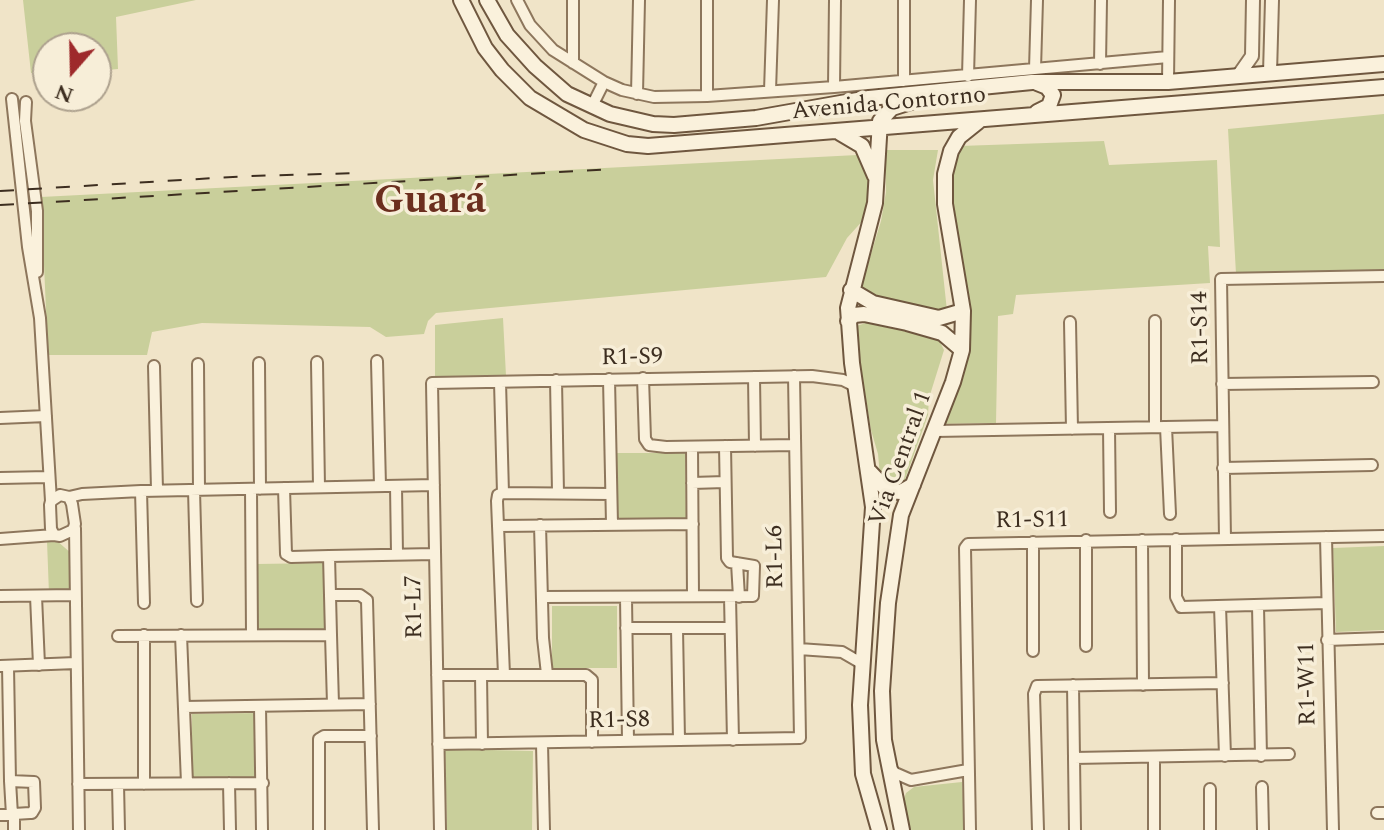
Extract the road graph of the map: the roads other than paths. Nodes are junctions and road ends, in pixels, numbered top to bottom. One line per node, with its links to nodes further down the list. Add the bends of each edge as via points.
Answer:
1 (461, 0): 35 (main road, Avenida Contorno, via 485,48)
2 (487, 0): 27 (main road, Avenida Contorno, via 507,35)
3 (517, 0): 17 (street, via 540,37)
4 (573, 0): 17 (street)
5 (639, 0): 31 (street)
6 (707, 0): 32 (street)
7 (773, 0): 30 (street)
8 (835, 0): 28 (street)
9 (904, 0): 23 (street)
10 (970, 0): 25 (street)
11 (1037, 0): 21 (street)
12 (1101, 0): 18 (street)
13 (1169, 0): 16 (street)
14 (1253, 2): 15 (street); 22 (street, via 1252,56)
15 (1272, 2): 20 (street)
16 (1168, 57): 18 (street); 26 (street)
17 (573, 63): 24 (street)
18 (1100, 64): 21 (street)
19 (1384, 64): 20 (main road, Avenida Contorno)
20 (1270, 73): 22 (main road, Avenida Contorno); 34 (main road)
21 (1034, 76): 25 (main road, Avenida Contorno); 26 (main road, Avenida Contorno); 38 (main road, via 1053,95 1049,106)
22 (1238, 76): 26 (main road, Avenida Contorno)
23 (904, 81): 25 (street); 28 (street)
24 (604, 82): 31 (street); 37 (street)
25 (971, 82): 40 (main road, Avenida Contorno, via 733,120 674,125); 41 (main road, via 942,98 901,104 883,115)
26 (1168, 82)
27 (556, 86): 35 (main road, via 543,90); 37 (main road, Avenida Contorno)
28 (834, 87): 30 (street)
29 (1384, 87): 34 (main road, Avenida Contorno)
30 (770, 91): 32 (street)
31 (637, 94): 32 (street)
32 (707, 96)
33 (12, 99): 47 (street)
34 (1237, 100): 38 (main road, Avenida Contorno)
35 (535, 101): 43 (main road, Avenida Contorno, via 584,130)
36 (26, 102): 47 (street, via 37,211)
37 (592, 106): 40 (main road, Avenida Contorno)
38 (1029, 115): 39 (main road, Avenida Contorno)
39 (982, 119): 41 (main road, Avenida Contorno); 48 (main road, Via Central 1, via 959,137 945,174)
40 (635, 121): 43 (main road, via 639,134)
41 (878, 128): 42 (main road, Avenida Contorno); 44 (main road, Via Central 1)
42 (836, 132): 43 (main road, Avenida Contorno, via 664,147); 44 (main road, via 862,146)
43 (627, 144)
44 (878, 184): 46 (main road, Via Central 1)
45 (1384, 276): 68 (street, R1-S14, via 1221,279)
46 (851, 290): 48 (main road, via 873,303 939,318); 49 (main road, Via Central 1)
47 (37, 302): 70 (street)
48 (963, 311): 52 (main road, Via Central 1)
49 (848, 321): 52 (main road, via 864,314 907,323 942,333); 57 (main road, Via Central 1)
50 (1155, 321): 73 (street)
51 (1070, 322): 75 (street)
52 (962, 350): 76 (main road, Via Central 1)
53 (377, 361): 90 (street)
54 (317, 362): 92 (street)
55 (259, 363): 94 (street)
56 (198, 364): 96 (street)
57 (852, 365): 62 (street); 69 (main road, Via Central 1)
58 (154, 366): 95 (street)
59 (794, 376): 60 (street, R1-S9); 62 (street, R1-S9); 77 (street, R1-L6)
60 (754, 377): 61 (street, R1-S9); 79 (street)
61 (643, 378): 63 (street, R1-S9); 80 (street, via 647,443)
62 (832, 378): 69 (street, R1-S9)
63 (609, 379): 64 (street, R1-S9); 100 (street)
64 (556, 380): 65 (street, R1-S9); 99 (street)
65 (500, 382): 67 (street, R1-S9); 98 (street)
66 (1373, 382): 68 (street)
67 (432, 383): 88 (street, R1-L7)
68 (1222, 384): 72 (street, R1-S14)
69 (857, 387): 83 (main road, Via Central 1)
70 (46, 416): 71 (street); 84 (street)
71 (0, 418)
72 (1223, 426): 73 (street); 82 (street, R1-S14)
73 (1161, 427): 74 (street); 105 (street)
74 (1109, 428): 75 (street); 104 (street)
75 (1072, 429): 76 (street)
76 (935, 431): 89 (main road, Via Central 1)
77 (795, 445): 79 (street); 151 (street, R1-L6)
78 (725, 446): 79 (street); 80 (street); 86 (street)
79 (755, 446)
80 (692, 447): 87 (street)
81 (1372, 465): 82 (street)
82 (1223, 468): 117 (street, R1-S14)
83 (869, 472): 89 (main road, via 888,491 901,492); 103 (main road, Via Central 1)
84 (48, 477): 85 (street); 102 (street)
85 (0, 478)
86 (725, 482): 87 (street); 125 (street, via 727,558)
87 (692, 483): 108 (street)
88 (434, 485): 91 (street); 123 (street, R1-L7)
89 (913, 485): 106 (main road, Via Central 1)
90 (380, 486): 91 (street); 92 (street)
91 (396, 486): 122 (street)
92 (319, 487): 93 (street)
93 (284, 488): 94 (street); 124 (street, via 286,554)
94 (256, 489): 96 (street); 144 (street)
95 (157, 490): 96 (street); 97 (street)
96 (196, 490): 134 (street)
97 (141, 491): 101 (street); 135 (street)
98 (503, 493): 99 (street); 110 (street, via 497,497)
99 (558, 493): 100 (street)
100 (611, 494): 107 (street)
101 (69, 497): 102 (street); 111 (street)
102 (51, 501): 112 (street, via 51,529)
103 (873, 507): 106 (main road, via 891,501); 148 (main road, Via Central 1)
104 (1110, 512)
105 (1170, 514)
106 (901, 515): 183 (main road, Via Central 1, via 884,640)
107 (612, 524): 108 (street); 109 (street)
108 (693, 524): 130 (street)
109 (540, 525): 110 (street); 131 (street)
110 (499, 526): 161 (street)
111 (75, 528): 112 (street); 121 (street)
112 (57, 535): 115 (street); 121 (street)
113 (1384, 536): 114 (street, R1-S11)
114 (1326, 537): 117 (street, R1-S11); 136 (street, R1-W11)
115 (0, 539)
116 (1176, 539): 117 (street, R1-S11); 119 (street, R1-S11); 137 (street, via 1178,605)
117 (1225, 539)
118 (1086, 540): 119 (street, R1-S11); 120 (street, R1-S11); 150 (street)
119 (1142, 540): 164 (street)
120 (1033, 542): 152 (street); 184 (street, R1-S11, via 971,543 965,548)
121 (74, 549): 126 (street)
122 (397, 554): 123 (street); 124 (street)
123 (435, 554): 159 (street, R1-L7)
124 (329, 556): 127 (street)
125 (737, 563): 133 (street); 133 (street, via 755,569 754,595)
126 (75, 595): 129 (street); 154 (street)
127 (331, 595): 145 (street); 166 (street, via 356,594 367,600)
128 (0, 596): 129 (street)
129 (36, 596): 156 (street)
130 (693, 596): 132 (street); 133 (street)
131 (542, 597): 132 (street); 158 (street)
132 (626, 597): 139 (street)
133 (734, 597): 141 (street)
134 (197, 601)
135 (144, 603)
136 (1327, 603): 138 (street); 149 (street, R1-W11)
137 (1220, 606): 138 (street); 162 (street)
138 (1258, 606): 180 (street)
139 (626, 628): 140 (street); 173 (street)
140 (677, 628): 141 (street); 171 (street)
141 (730, 628): 172 (street)
142 (144, 635): 143 (street); 146 (street); 192 (street)
143 (181, 635): 144 (street); 167 (street)
144 (252, 635): 145 (street)
145 (331, 635): 165 (street)
146 (118, 636)
147 (1384, 638): 149 (street)
148 (862, 640): 153 (street); 155 (main road, Via Central 1)
149 (1327, 640): 214 (street, R1-W11)
150 (1086, 646)
151 (799, 649): 153 (street); 170 (street, R1-L6)
152 (1033, 651)
153 (842, 652): 155 (street)
154 (76, 663): 156 (street); 190 (street)
155 (861, 663): 197 (main road, Via Central 1, via 863,774)
156 (39, 665): 157 (street)
157 (4, 666): 186 (street)
158 (547, 674): 161 (street); 174 (street, via 590,677)
159 (437, 675): 160 (street); 175 (street, R1-L7)
160 (481, 675): 161 (street); 176 (street)
161 (504, 675)
162 (1223, 683): 164 (street); 179 (street)
163 (1073, 685): 164 (street); 182 (street); 209 (street, via 1034,690)
164 (1143, 685)
165 (333, 704): 166 (street); 168 (street)
166 (370, 704): 169 (street)
167 (184, 707): 168 (street); 187 (street)
168 (260, 707): 189 (street)
169 (371, 736): 203 (street, via 319,739); 204 (street)
170 (800, 738): 172 (street, R1-S8)
171 (679, 740): 172 (street, R1-S8); 173 (street, R1-S8)
172 (733, 740)
173 (628, 741): 174 (street, R1-S8)
174 (592, 742): 177 (street, R1-S8)
175 (438, 744): 176 (street, R1-S8); 205 (street, R1-L7)
176 (482, 744): 177 (street, R1-S8)
177 (542, 744): 206 (street)
178 (1289, 754): 180 (street)
179 (1225, 756): 180 (street); 181 (street)
180 (1261, 756)
181 (1154, 757): 182 (street); 211 (street)
182 (1074, 758): 210 (street)
183 (886, 763): 185 (street); 195 (main road, Via Central 1)
184 (968, 770): 185 (street); 208 (street, R1-S11)
185 (911, 780): 195 (street, via 899,793)
186 (10, 781): 196 (street); 196 (street, via 34,782 35,787 33,811)
187 (187, 783): 188 (street); 192 (street)
188 (229, 783): 189 (street); 201 (street)
189 (263, 783): 202 (street)
190 (78, 784): 191 (street); 199 (street)
191 (118, 784): 192 (street); 200 (street)
192 (144, 784)
193 (1262, 787): 213 (street)
194 (1210, 789): 212 (street)
195 (898, 813): 207 (main road, Via Central 1)
196 (8, 815): 198 (street)
197 (879, 829)
198 (14, 830)
199 (79, 830)
200 (119, 830)
201 (230, 830)
202 (262, 830)
203 (319, 830)
204 (373, 830)
205 (440, 830)
206 (544, 830)
207 (902, 830)
208 (970, 830)
209 (1038, 830)
210 (1075, 830)
211 (1154, 830)
212 (1210, 830)
213 (1263, 830)
214 (1333, 830)

